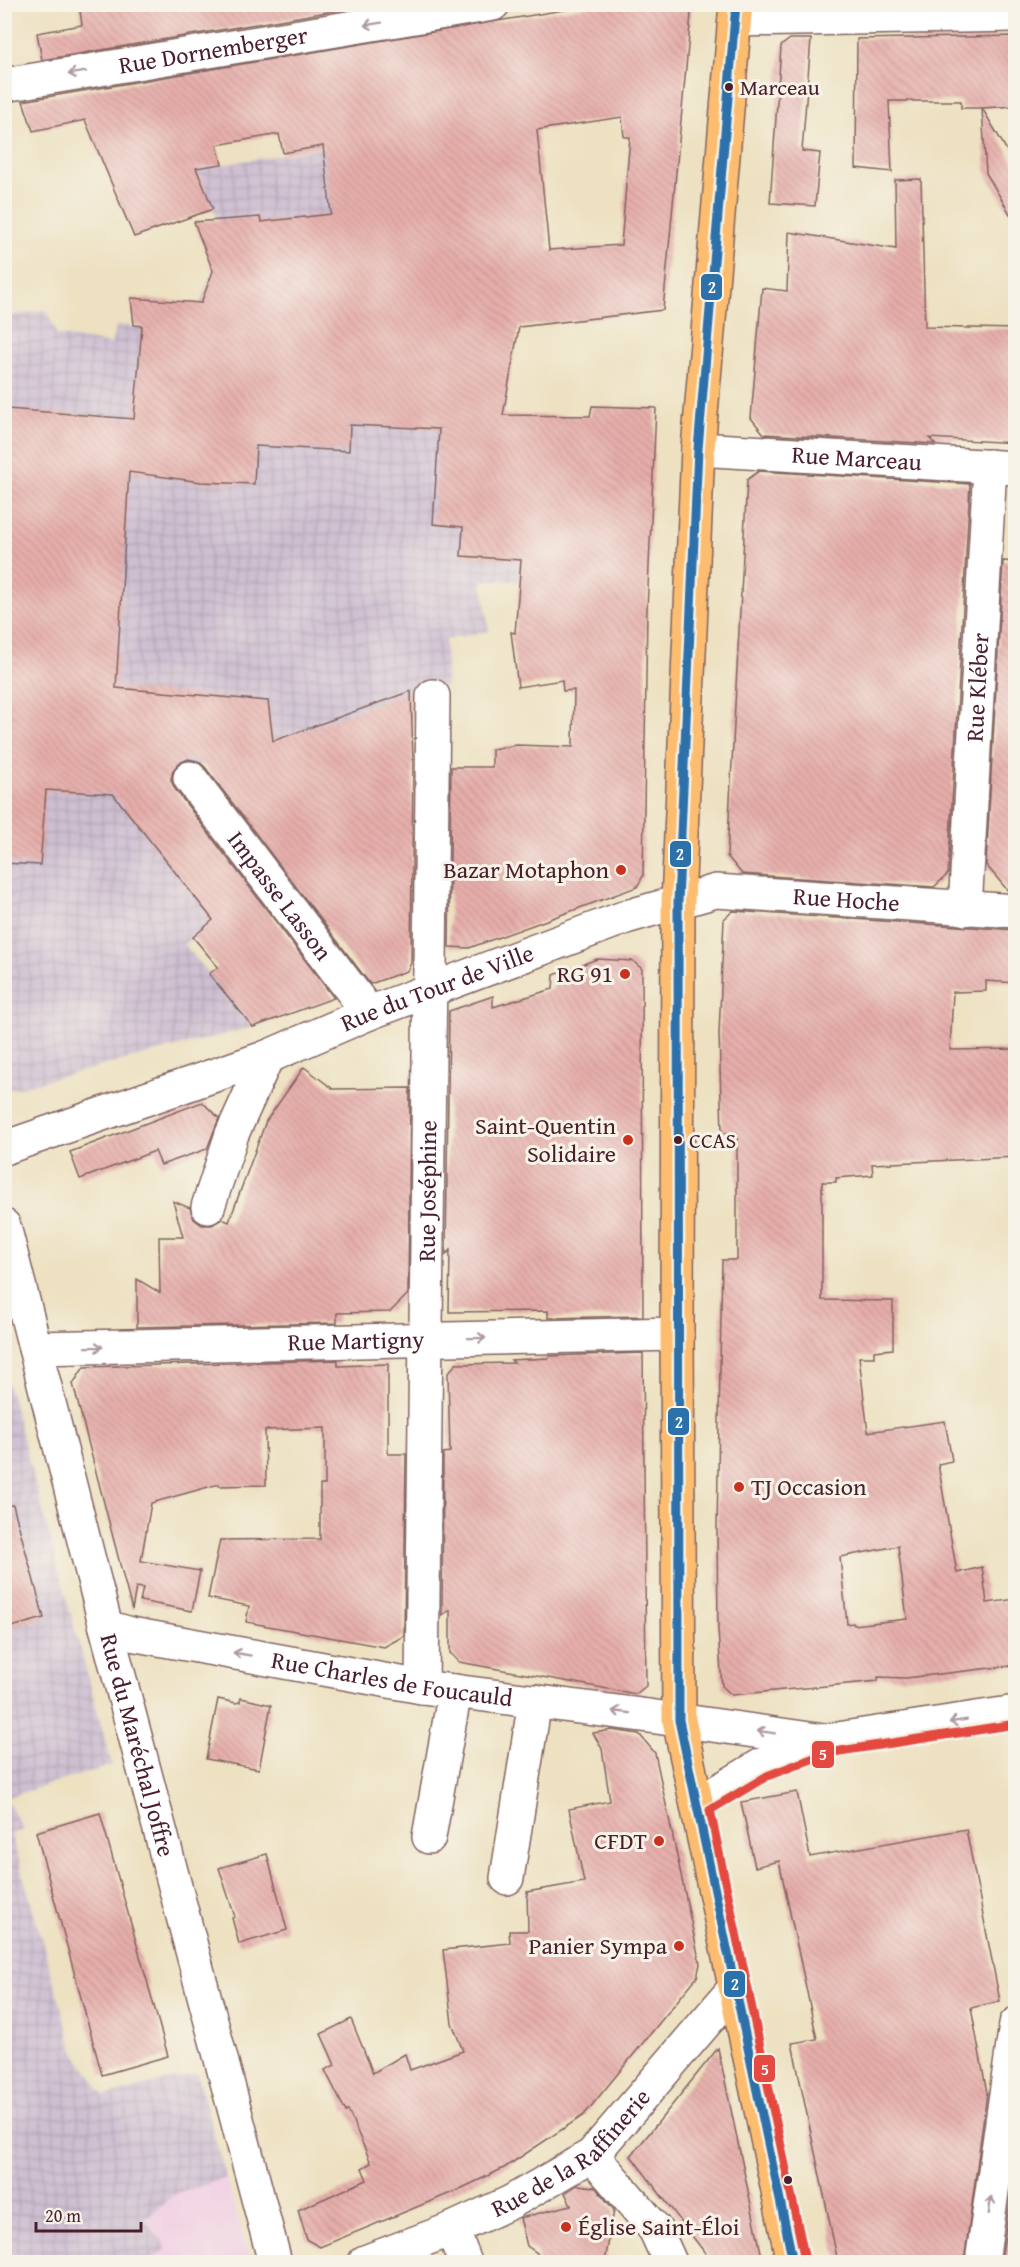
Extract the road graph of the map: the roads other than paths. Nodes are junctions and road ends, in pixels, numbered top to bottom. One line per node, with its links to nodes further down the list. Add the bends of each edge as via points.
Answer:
1 (493, 4): 4 (street, Rue Dornemberger, one-way to 4)
2 (736, 12): 3 (street); 5 (main road)
3 (1016, 15)
4 (4, 85)
5 (698, 449): 6 (street, Rue Marceau); 9 (main road)
6 (1003, 467): 10 (street, Rue Kléber)
7 (433, 696): 12 (street, Rue Joséphine)
8 (190, 778): 13 (street, Impasse Lasson)
9 (678, 902): 10 (street, Rue Hoche, via 716,891); 12 (street, Rue du Tour de Ville); 18 (main road)
10 (965, 909): 11 (street, Rue Hoche)
11 (1016, 911)
12 (430, 991): 13 (street, Rue du Tour de Ville); 19 (street, Rue Joséphine)
13 (369, 1013): 14 (street, Rue du Tour de Ville)
14 (267, 1057): 15 (street, Rue du Tour de Ville); 16 (street, via 232,1134)
15 (4, 1148)
16 (208, 1207)
17 (4, 1226): 20 (street, Rue du Maréchal Joffre)
18 (677, 1334): 19 (street, Rue Martigny, one-way to 18); 26 (main road)
19 (427, 1339): 20 (street, Rue Martigny, one-way to 19); 22 (street, Rue Joséphine)
20 (35, 1348): 21 (street, Rue du Maréchal Joffre)
21 (106, 1627): 22 (street, Rue Charles de Foucauld, one-way to 21); 35 (street, Rue du Maréchal Joffre)
22 (422, 1687): 23 (street, Rue Charles de Foucauld)
23 (454, 1691): 24 (street, Rue Charles de Foucauld); 29 (street)
24 (535, 1701): 26 (street, Rue Charles de Foucauld, one-way to 24); 30 (street)
25 (1016, 1712): 27 (street, one-way to 27)
26 (679, 1720): 27 (street, Rue Charles de Foucauld, one-way to 26); 28 (main road)
27 (824, 1741): 28 (street, via 762,1765)
28 (697, 1804): 31 (main road)
29 (429, 1837)
30 (507, 1878)
31 (735, 1988): 33 (street, Rue de la Raffinerie); 39 (main road)
32 (1016, 2024): 40 (street, one-way to 32)
33 (592, 2155): 34 (street, Rue de la Raffinerie, via 511,2202); 38 (street, via 655,2229)
34 (452, 2229): 36 (street, Rue de la Raffinerie); 37 (street)
35 (275, 2262)
36 (365, 2262)
37 (465, 2262)
38 (670, 2262)
39 (793, 2262)
40 (982, 2262)

